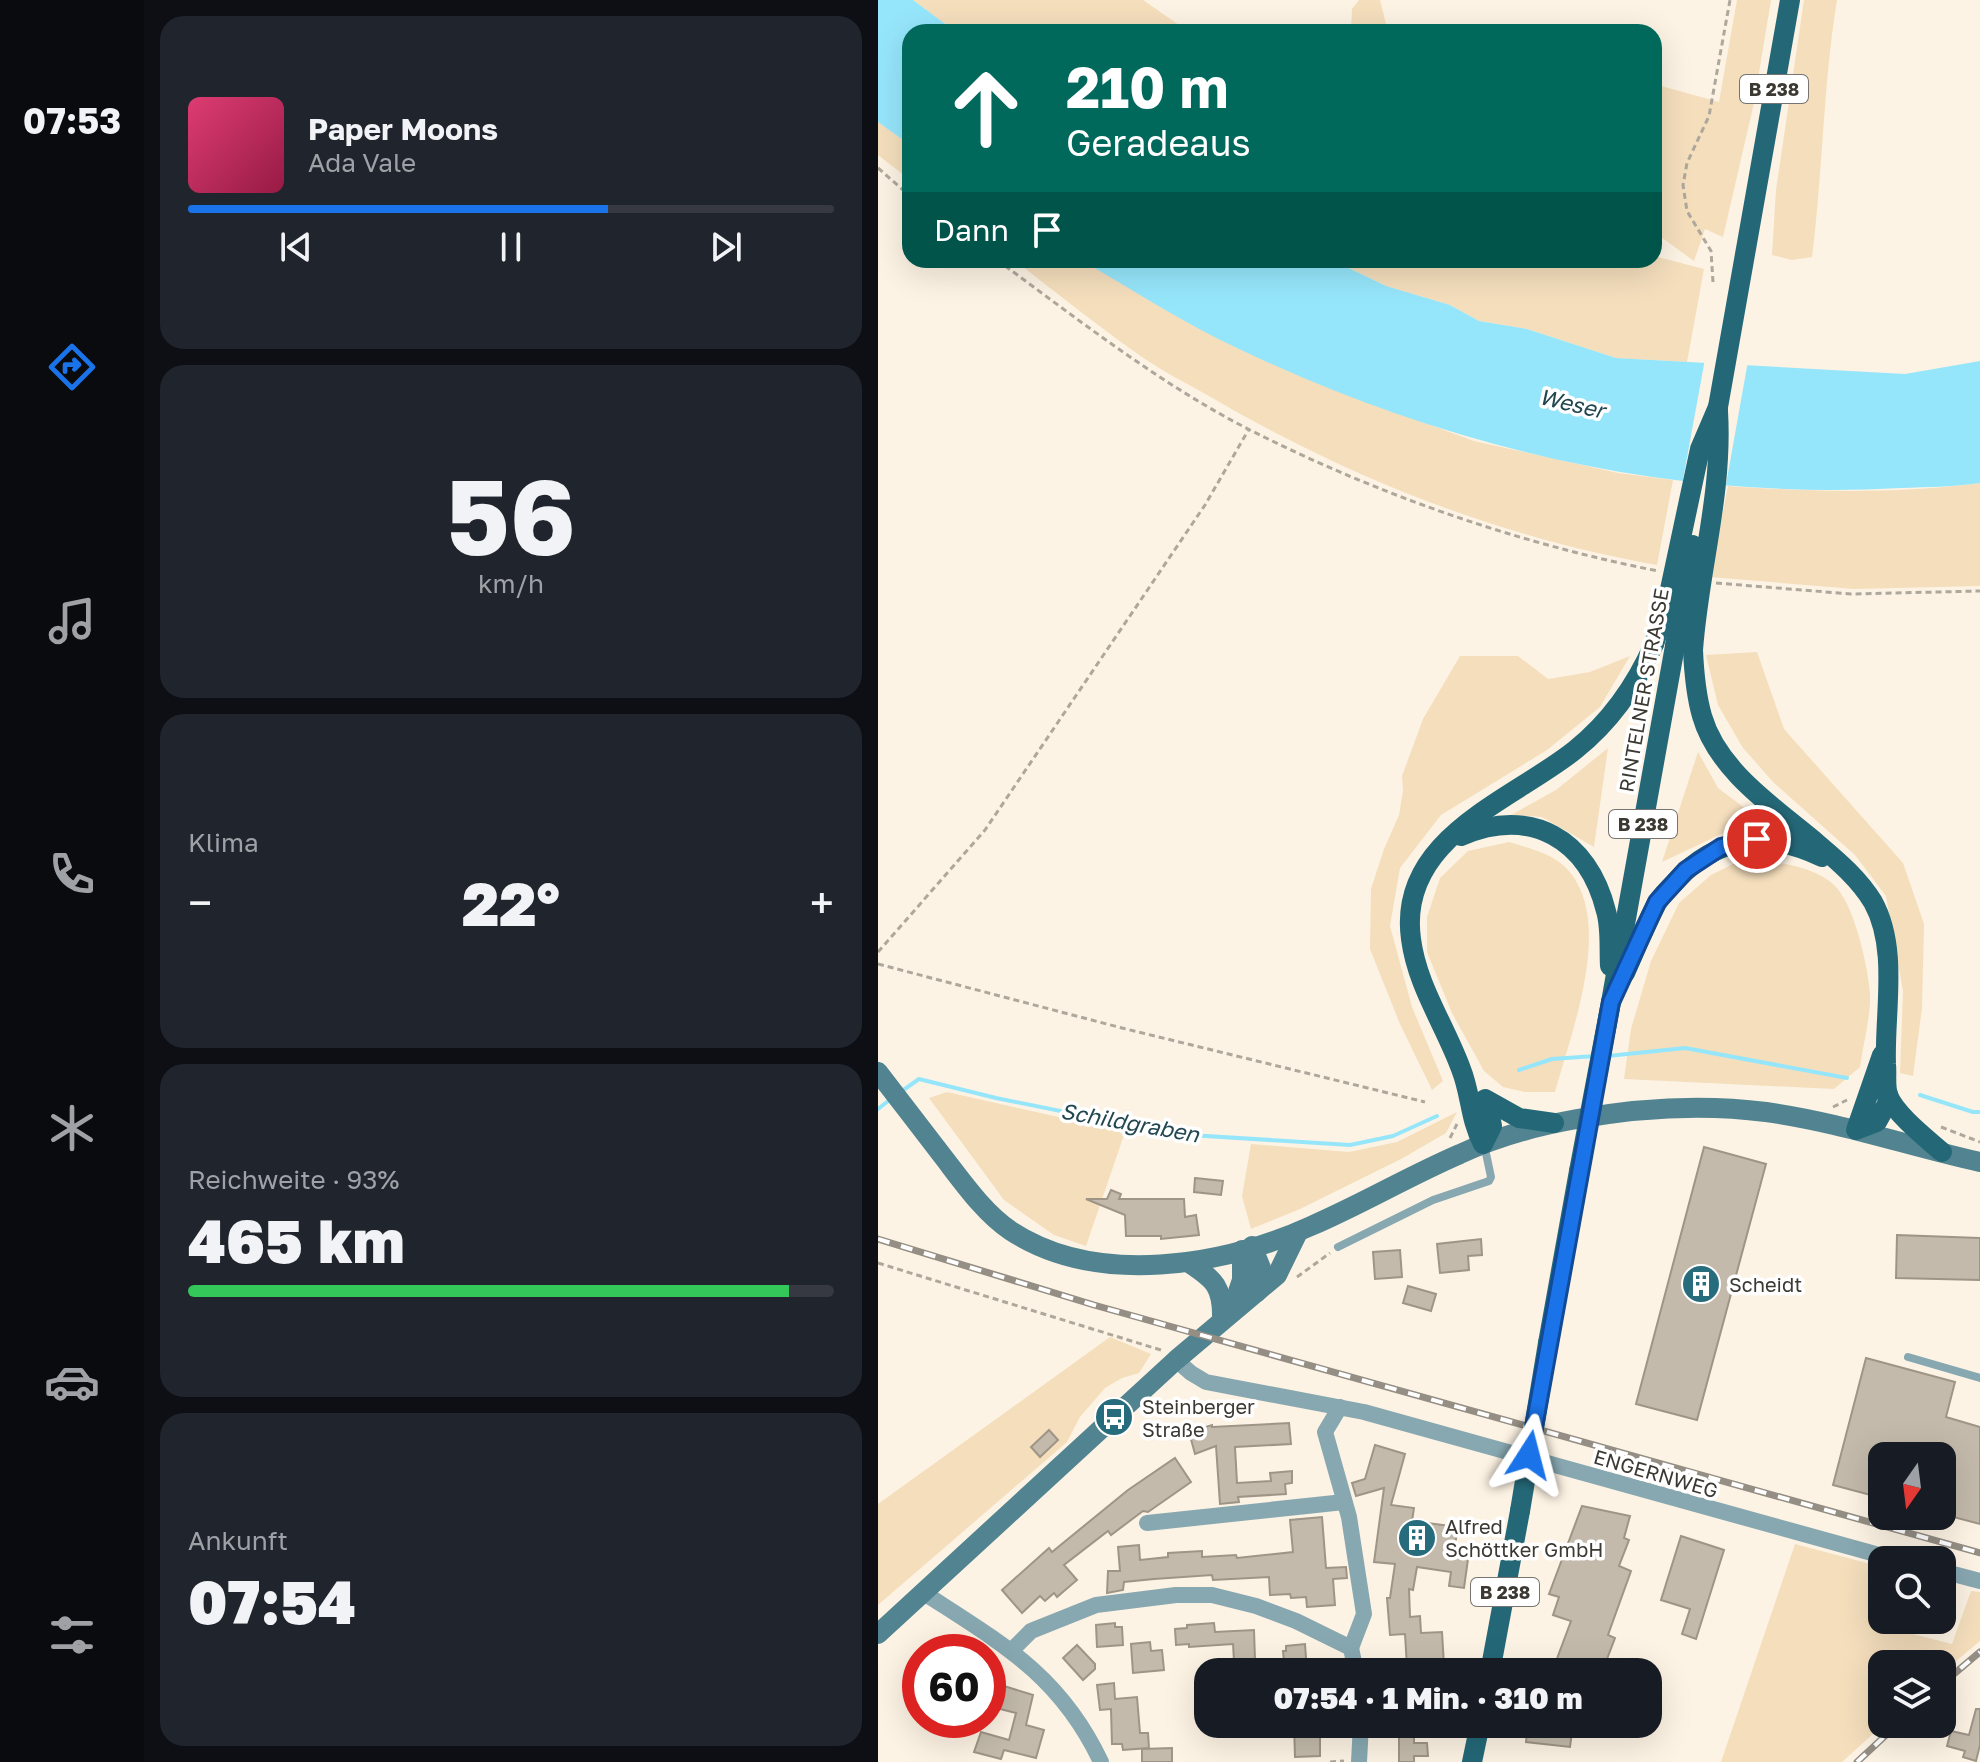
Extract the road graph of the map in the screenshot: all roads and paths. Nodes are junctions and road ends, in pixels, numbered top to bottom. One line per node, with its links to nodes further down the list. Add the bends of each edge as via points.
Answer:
1 (1730, 0): 6 (path, via 1709,116 1687,163 1683,185 1687,211 1711,251)
2 (1790, 0): 7 (main road, B 238)
3 (878, 168): 4 (path)
4 (902, 189)
5 (1008, 268): 8 (path, via 1135,361)
6 (1713, 282)
7 (1718, 407): 12 (main road, B 238, bridge, via 1717,493); 13 (main road, B 238, bridge, via 1700,449 1666,608 1629,691 1594,733 1555,766 1473,817)
8 (1249, 429): 9 (path, via 1410,501 1507,535); 15 (path, via 1205,505 985,830)
9 (1668, 573)
10 (1710, 581): 11 (path, via 1851,594)
11 (1980, 591)
12 (1684, 648): 14 (main road, B 238, via 1703,718 1729,765); 17 (main road, RINTELNER STRASSE / B 238)
13 (1446, 842): 17 (main road, B 238, via 1481,827 1509,823 1544,829 1575,849 1596,879 1607,914); 19 (main road, B 238, via 1414,889 1410,937 1422,984)
14 (1846, 868): 17 (main road, B 238, via 1797,845 1757,839 1721,847 1686,870 1657,902); 18 (main road, B 238, via 1874,905 1882,926 1888,993)
15 (878, 952)
16 (878, 964): 23 (path)
17 (1611, 1002): 52 (main road, RINTELNER STRASSE / B 238, bridge)
18 (1885, 1046): 21 (main road, B 238); 25 (main road, B 238)
19 (1462, 1071): 22 (main road, B 238); 28 (main road, B 238)
20 (890, 1087): 35 (main road, via 968,1189 1010,1230 1064,1256 1089,1261)
21 (1888, 1094): 25 (main road, via 1877,1122); 29 (main road)
22 (1487, 1101): 24 (main road, B 238, via 1519,1118); 28 (main road, via 1492,1126)
23 (1425, 1102)
24 (1554, 1123): 25 (main road, via 1707,1108 1766,1112); 28 (main road)
25 (1856, 1130): 29 (main road)
26 (1968, 1138): 27 (path)
27 (1980, 1142)
28 (1483, 1144): 31 (main road); 32 (lane, via 1489,1181 1421,1205)
29 (1942, 1152): 30 (main road)
30 (1980, 1162)
31 (1298, 1232): 33 (main road); 36 (main road, via 1282,1267)
32 (1338, 1247)
33 (1247, 1248): 35 (main road); 36 (main road, via 1261,1268); 37 (main road, via 1242,1280)
34 (878, 1263): 39 (path, via 1152,1345)
35 (1189, 1263): 37 (main road, via 1218,1288)
36 (1257, 1292): 37 (main road)
37 (1226, 1316): 39 (main road)
38 (1908, 1357): 40 (lane)
39 (1176, 1360): 41 (street, ENGERNWEG, via 1206,1382); 47 (main road)
40 (1980, 1378)
41 (1340, 1407): 42 (street, via 1325,1432); 44 (street, ENGERNWEG)
42 (1344, 1502): 43 (street); 49 (street, via 1364,1614)
43 (1147, 1523)
44 (1868, 1552)
45 (1956, 1575): 46 (street)
46 (1980, 1581)
47 (924, 1593): 48 (main road); 50 (street)
48 (878, 1634)
49 (1351, 1648): 50 (street, via 1256,1606 1212,1595 1176,1595 1096,1605 1031,1631); 51 (street)
50 (1012, 1650): 55 (street, via 1070,1709)
51 (1353, 1658)
52 (1493, 1658)
53 (1360, 1738): 56 (street)
54 (1477, 1738): 57 (main road)
55 (1101, 1762)
56 (1359, 1762)
57 (1472, 1762)

